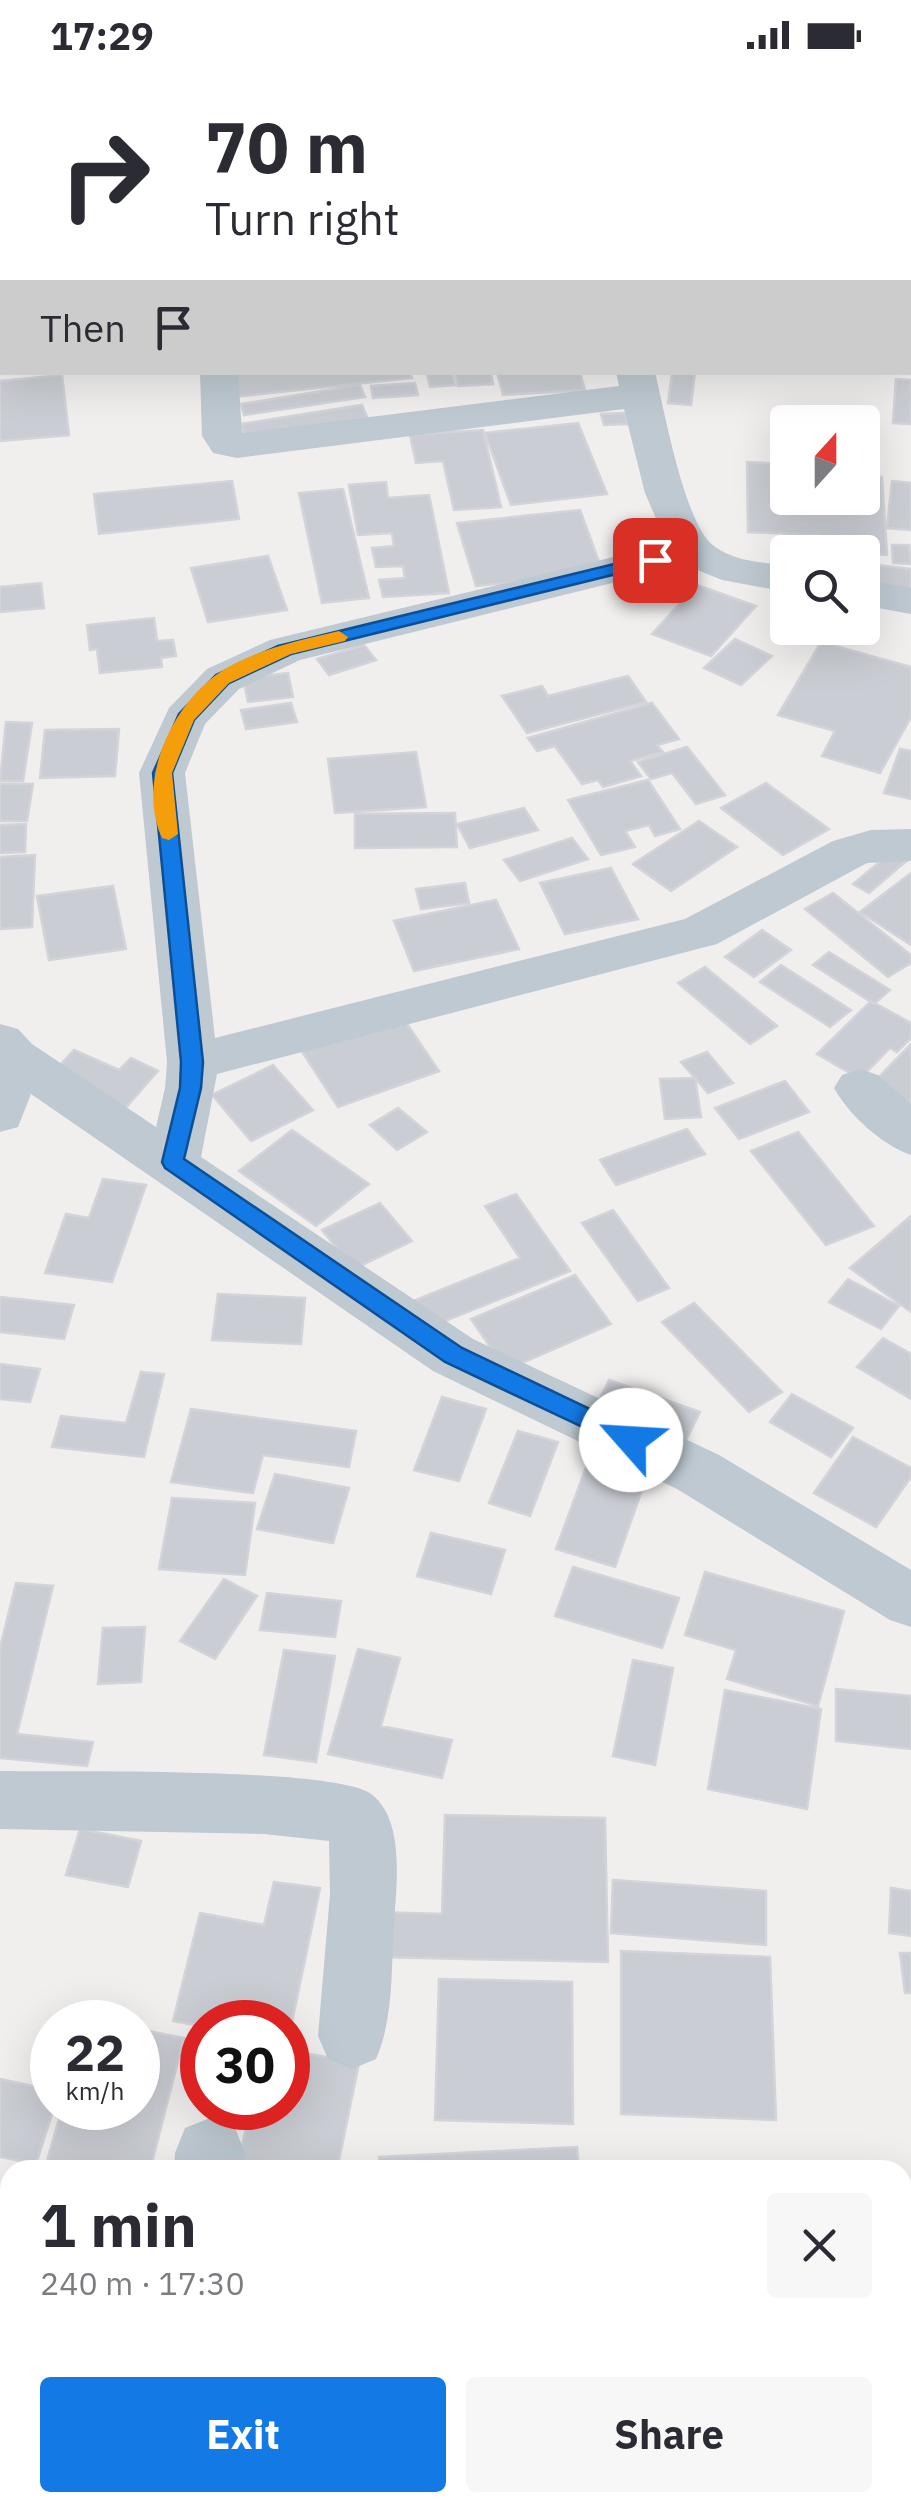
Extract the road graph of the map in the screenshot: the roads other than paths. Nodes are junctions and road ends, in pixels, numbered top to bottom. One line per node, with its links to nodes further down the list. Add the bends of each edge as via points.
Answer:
1 (219, 375): 2 (street, via 222,436 237,446)
2 (638, 384): 3 (street, via 677,526)
3 (692, 551): 4 (street, via 724,568); 9 (street, via 285,650 223,679 186,718 162,773)
4 (770, 576)
5 (880, 595): 6 (street)
6 (911, 601)
7 (911, 845): 9 (street, via 850,852 700,932)
8 (7, 1049): 11 (street); 13 (street)
9 (192, 1062): 13 (street)
10 (860, 1088): 12 (street)
11 (0, 1114)
12 (911, 1135)
13 (173, 1162): 14 (street, via 454,1355 698,1472)
14 (904, 1582)
15 (0, 1800): 16 (street, via 264,1805 348,1814 361,1830 363,1894)
16 (352, 2036)

